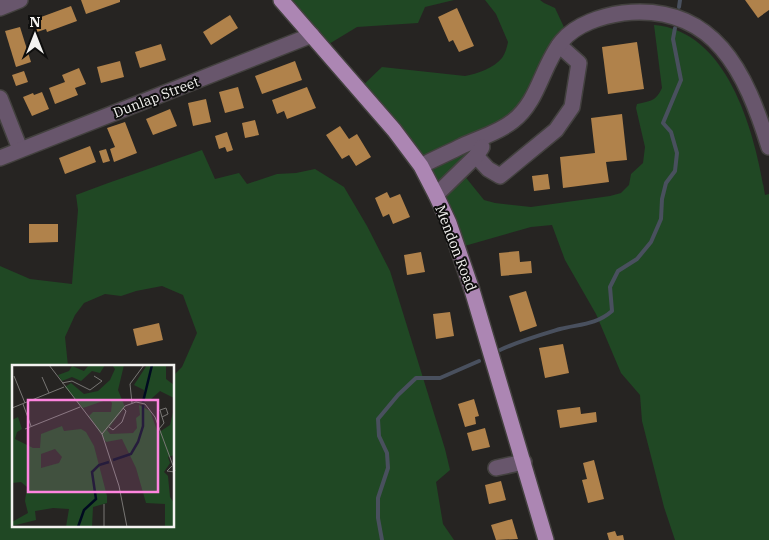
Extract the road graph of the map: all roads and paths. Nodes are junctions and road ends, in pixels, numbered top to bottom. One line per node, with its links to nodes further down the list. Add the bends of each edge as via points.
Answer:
1 (20, 0): 4 (street)
2 (281, 0): 5 (main road, Mendon Road)
3 (614, 7): 6 (street, via 573,31); 9 (street, via 673,16 713,39 726,51 751,95)
4 (0, 8)
5 (312, 35): 10 (street, Dunlap Street); 13 (main road, Mendon Road, via 394,130)
6 (559, 45): 8 (street, via 536,92 522,112); 11 (street, via 579,62 572,107 556,130 500,176)
7 (0, 98): 10 (street)
8 (489, 135): 11 (street); 13 (street)
9 (769, 147)
10 (20, 149): 12 (street, Dunlap Street)
11 (476, 156): 14 (street)
12 (0, 158)
13 (420, 166): 14 (main road, Mendon Road)
14 (436, 195): 15 (main road, Mendon Road, via 472,290)
15 (524, 462): 16 (street); 17 (main road, Mendon Road)
16 (496, 468)
17 (546, 540)

